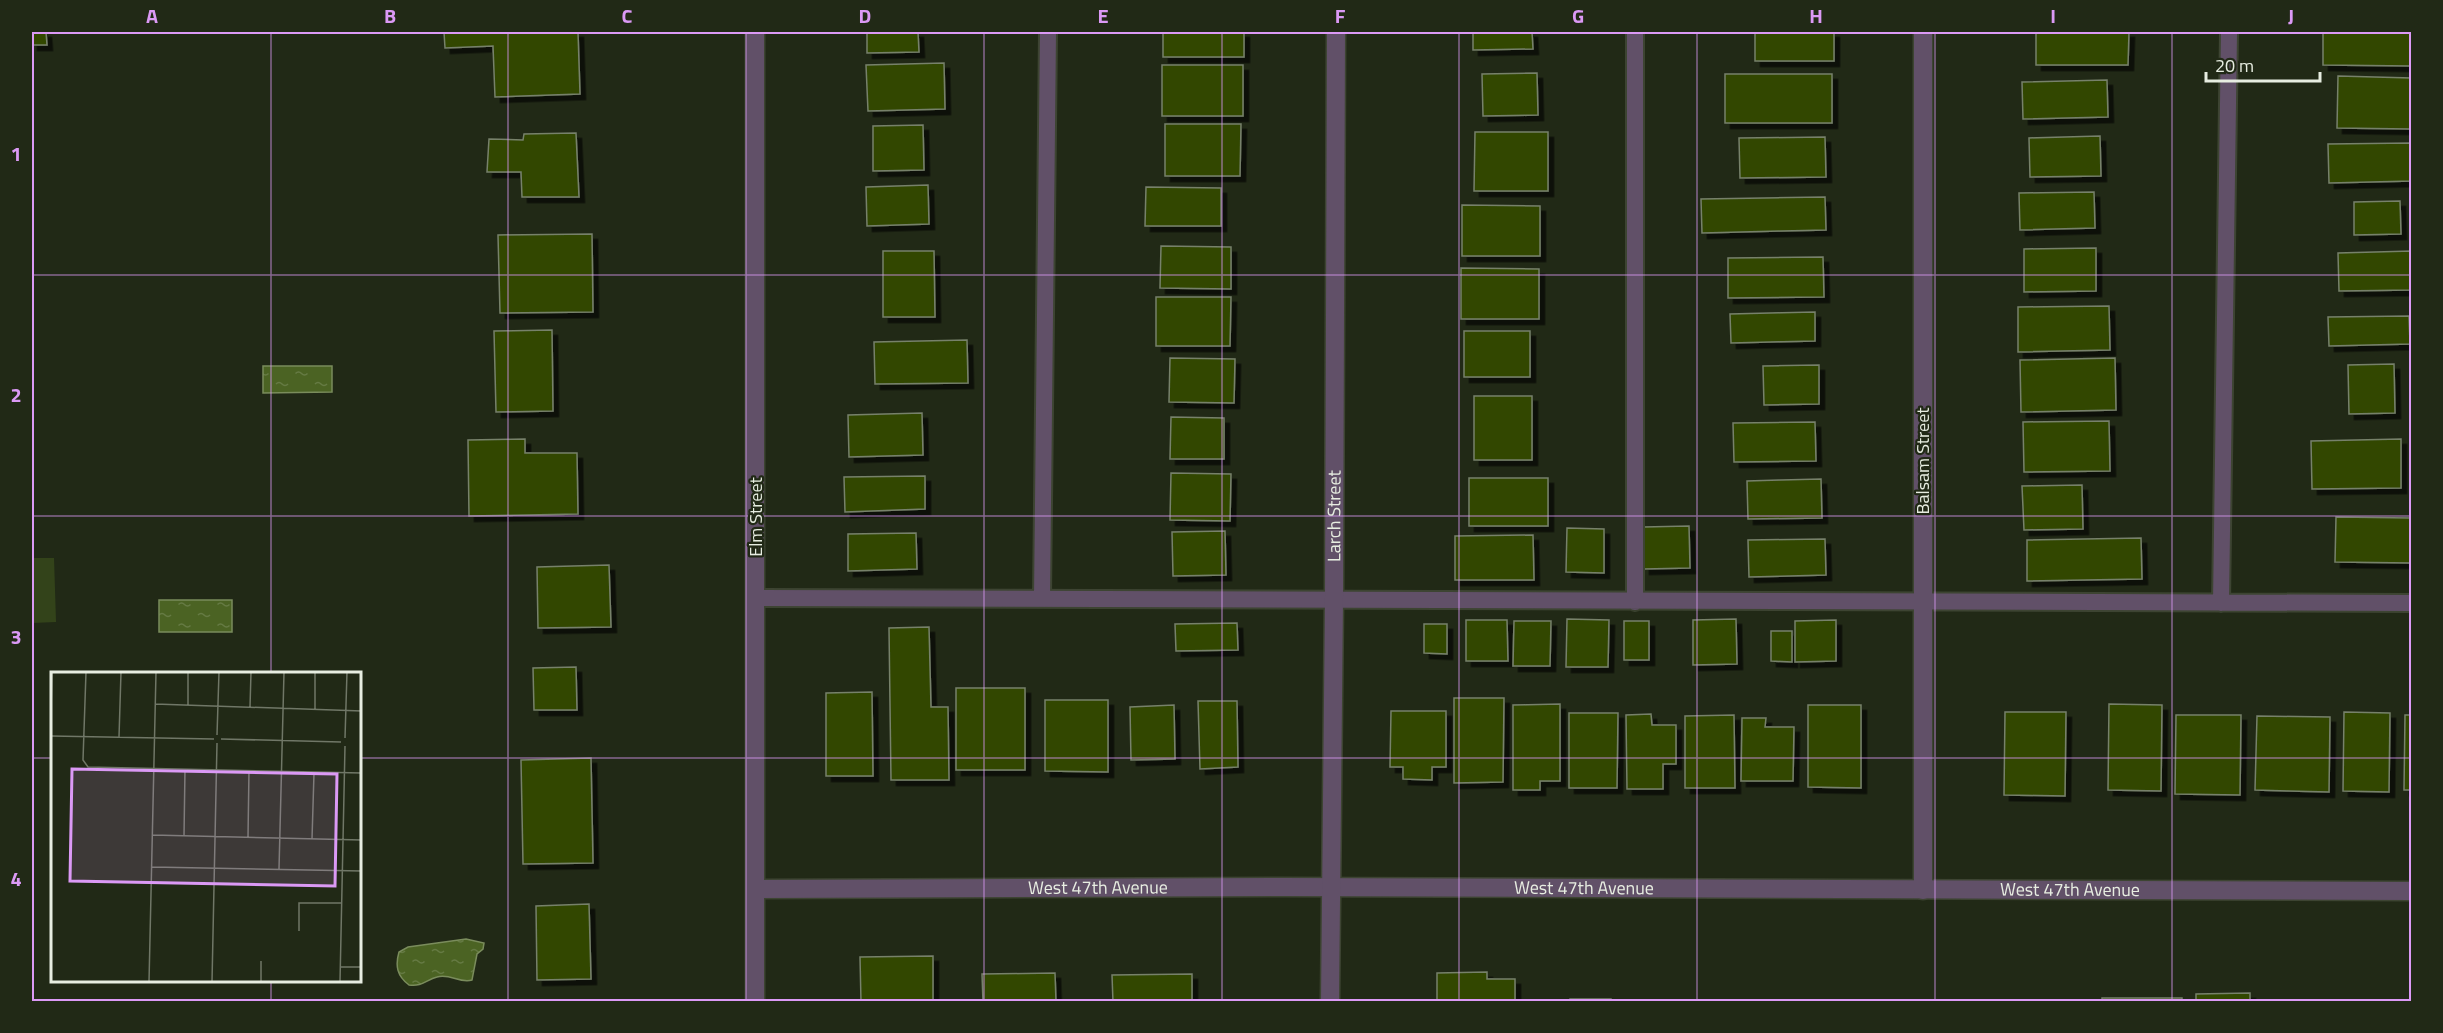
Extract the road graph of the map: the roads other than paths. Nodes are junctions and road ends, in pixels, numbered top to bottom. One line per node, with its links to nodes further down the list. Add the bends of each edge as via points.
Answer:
1 (755, 32): 7 (street, Elm Street)
2 (1048, 32): 8 (lane)
3 (1336, 32): 9 (street, Larch Street)
4 (1635, 32): 10 (lane)
5 (1923, 32): 11 (street, Balsam Street)
6 (2229, 32): 12 (lane)
7 (756, 598): 8 (lane); 15 (street, Elm Street)
8 (1042, 598): 9 (lane)
9 (1334, 599): 10 (lane); 14 (street, Larch Street)
10 (1635, 602): 11 (lane)
11 (1923, 603): 12 (lane); 16 (street, Balsam Street)
12 (2221, 603): 13 (lane)
13 (2412, 603)
14 (1330, 888): 15 (street, West 47th Avenue); 16 (street, West 47th Avenue); 19 (street, Larch Street)
15 (756, 889): 18 (street, Elm Street)
16 (1923, 890): 17 (street, West 47th Avenue)
17 (2412, 891)
18 (755, 1002)
19 (1330, 1002)

